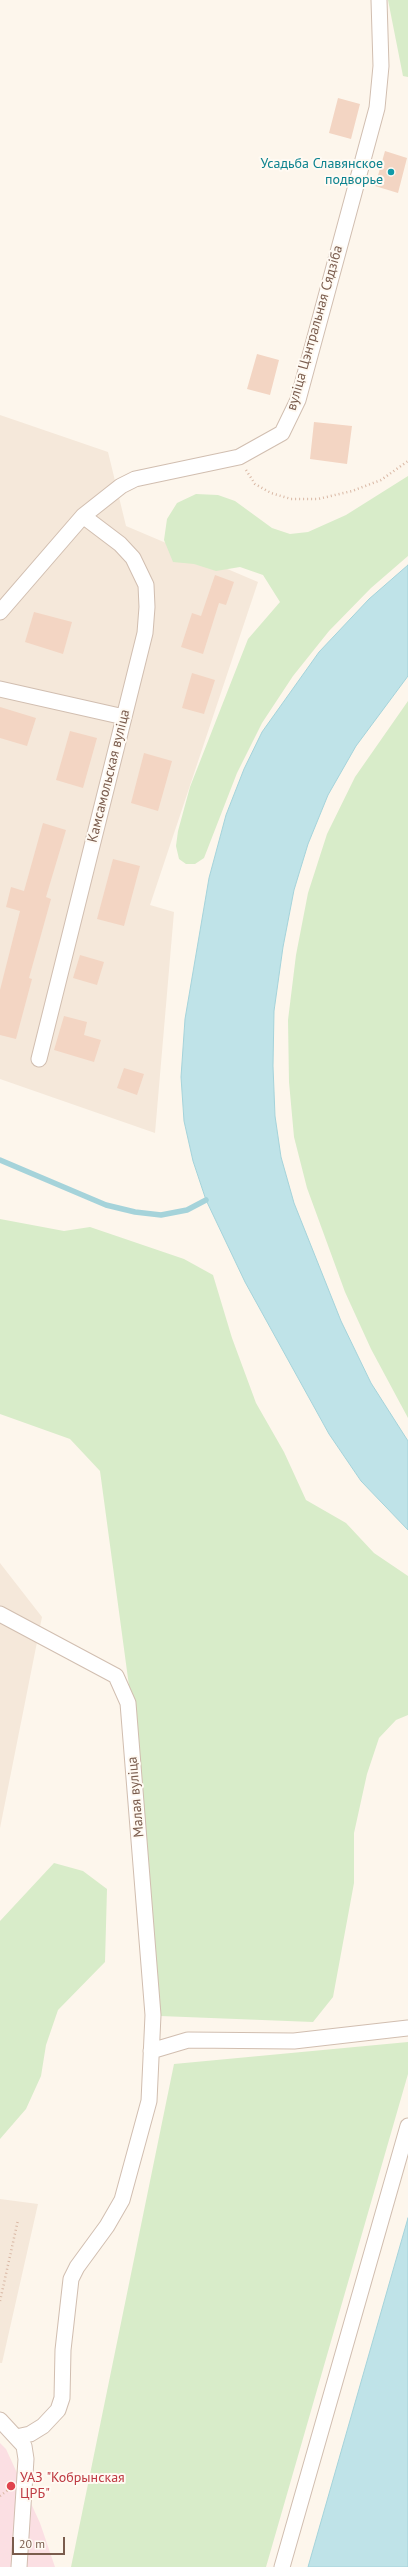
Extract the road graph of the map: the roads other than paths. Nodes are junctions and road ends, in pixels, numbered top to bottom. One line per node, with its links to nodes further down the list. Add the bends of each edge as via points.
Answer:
1 (379, 0): 2 (street, вуліца Цэнтральная Сядзіба, via 381,66 377,108 298,400 282,433 240,457 135,479 121,486)
2 (83, 516): 3 (street, вуліца Цэнтральная Сядзіба); 5 (street, Камсамольская вуліца, via 120,544 133,558 146,585 145,633)
3 (0, 612)
4 (0, 689): 5 (street)
5 (124, 717): 6 (street, Камсамольская вуліца)
6 (39, 1059)
7 (0, 1614): 9 (street, Малая вуліца, via 116,1676 128,1703 153,2015)
8 (408, 2028): 9 (street, via 294,2041 188,2040)
9 (151, 2051): 12 (street, Малая вуліца, via 149,2101 122,2200 71,2279 63,2350 62,2398 58,2410 43,2426 30,2434)
10 (408, 2126): 14 (street)
11 (0, 2420): 12 (street)
12 (16, 2437): 13 (street, via 24,2446 26,2459)
13 (19, 2567)
14 (282, 2567)

